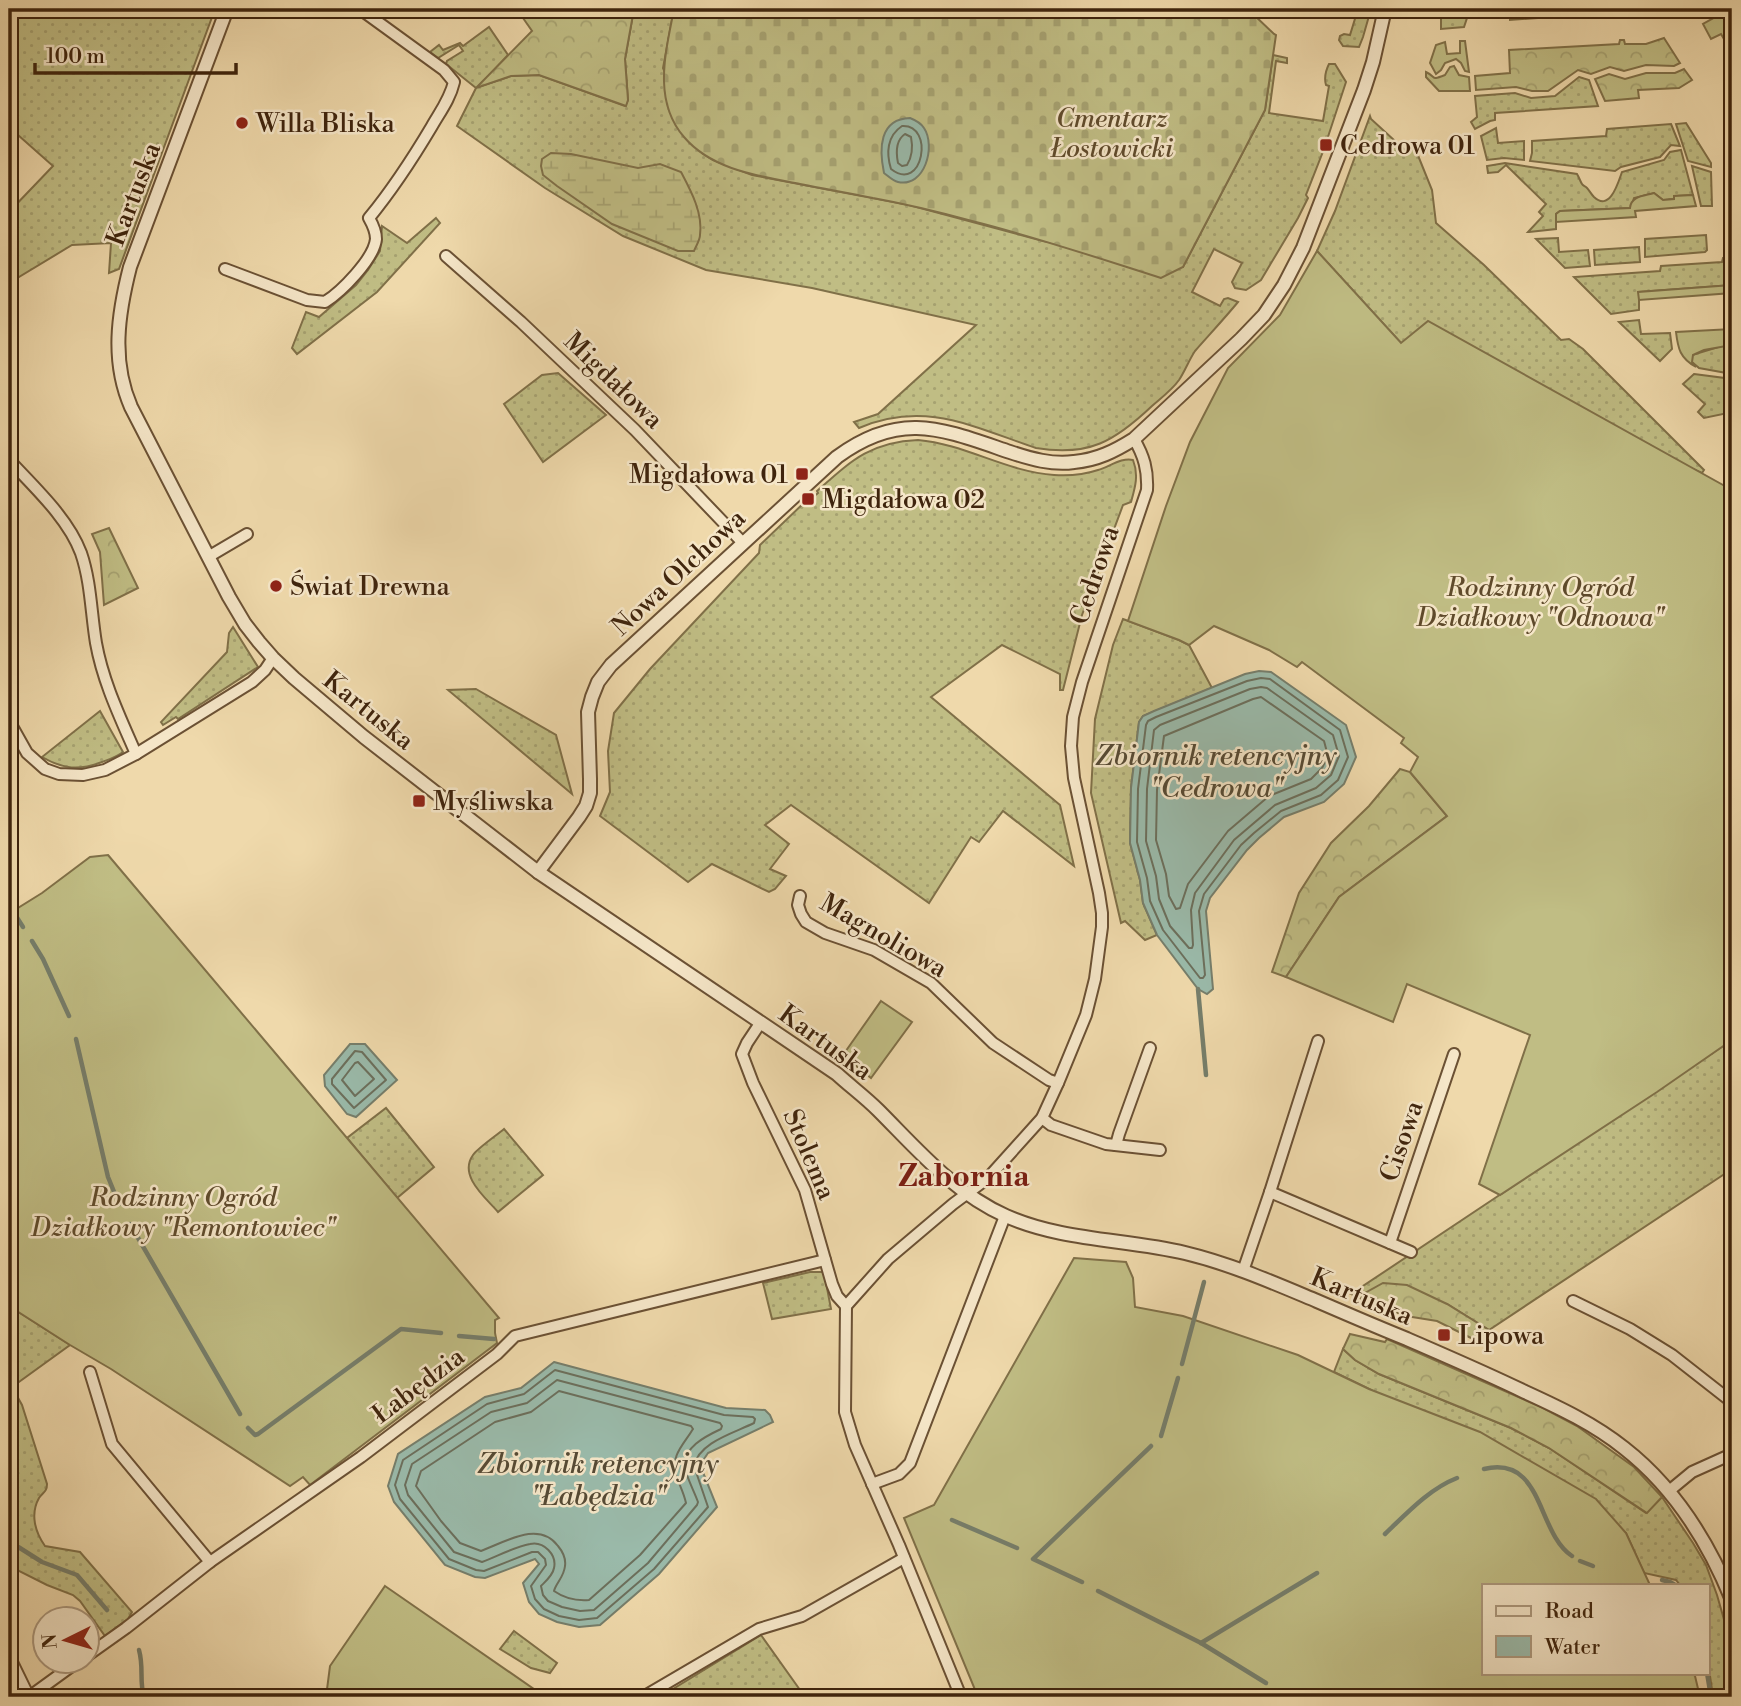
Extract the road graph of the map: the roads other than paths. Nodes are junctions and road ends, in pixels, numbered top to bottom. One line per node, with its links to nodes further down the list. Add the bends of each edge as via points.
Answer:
1 (227, 9): 10 (street, Kartuska, via 130,267 118,345 125,393)
2 (360, 9): 5 (street, via 454,82 424,140 369,218 376,235 373,250 343,287 324,302 306,300)
3 (1385, 9): 6 (street, via 1364,90 1303,248 1284,285 1241,340)
4 (446, 256): 9 (street, Migdałowa, via 635,430)
5 (225, 269)
6 (1134, 439): 9 (street, Nowa Olchowa, via 1099,457 1073,463 1028,458 933,428 884,432 837,457); 20 (street, Cedrowa, via 1146,463 1147,490 1073,717 1074,778 1102,926 1089,1003)
7 (9, 460): 13 (street, via 69,529 81,552 103,672)
8 (247, 534): 10 (street)
9 (743, 543): 14 (street, Nowa Olchowa, via 598,682 588,712 590,793 586,806)
10 (208, 557): 11 (street, Kartuska, via 245,624)
11 (273, 658): 13 (street, via 252,682); 14 (street, Kartuska, via 364,737)
12 (9, 721): 13 (street, via 27,753 45,769 59,774 105,770)
13 (136, 754)
14 (538, 872): 16 (street, Kartuska)
15 (800, 896): 20 (street, Magnoliowa, via 800,914 806,922 874,950 931,983 993,1043)
16 (761, 1022): 25 (street, Kartuska, via 837,1074); 29 (street, Stolema, via 742,1054 805,1190)
17 (1318, 1041): 24 (street)
18 (1150, 1048): 22 (street)
19 (1454, 1054): 27 (street, Cisowa)
20 (1058, 1083): 21 (street, Cedrowa)
21 (1042, 1118): 22 (street); 25 (street, Cedrowa, via 988,1178)
22 (1116, 1145): 23 (street)
23 (1160, 1150)
24 (1270, 1192): 27 (street); 30 (street)
25 (966, 1194): 26 (street, Kartuska); 32 (street, via 888,1259)
26 (1005, 1216): 30 (street, Kartuska, via 1056,1233 1184,1253); 36 (street, via 910,1463 899,1474)
27 (1391, 1243): 28 (street)
28 (1411, 1252)
29 (825, 1260): 32 (street, Stolema, via 837,1296); 39 (street, Łabędzia, via 515,1336 498,1354 361,1457)
30 (1243, 1271): 37 (street, Kartuska, via 1572,1414 1624,1448)
31 (1573, 1301): 34 (street, via 1656,1345)
32 (846, 1306): 36 (street, Stolema, via 845,1412)
33 (90, 1371): 39 (street, via 112,1444)
34 (1732, 1402)
35 (1732, 1454): 37 (street, via 1692,1472)
36 (872, 1484): 38 (street, Stolema)
37 (1669, 1491): 40 (street, Kartuska, via 1708,1547)
38 (904, 1558): 44 (street, via 802,1616 759,1629); 45 (street, Stolema)
39 (210, 1562): 41 (street, Łabędzia)
40 (1732, 1600)
41 (102, 1645)
42 (9, 1656): 43 (street, via 29,1697)
43 (62, 1674)
44 (643, 1697)
45 (961, 1697)

